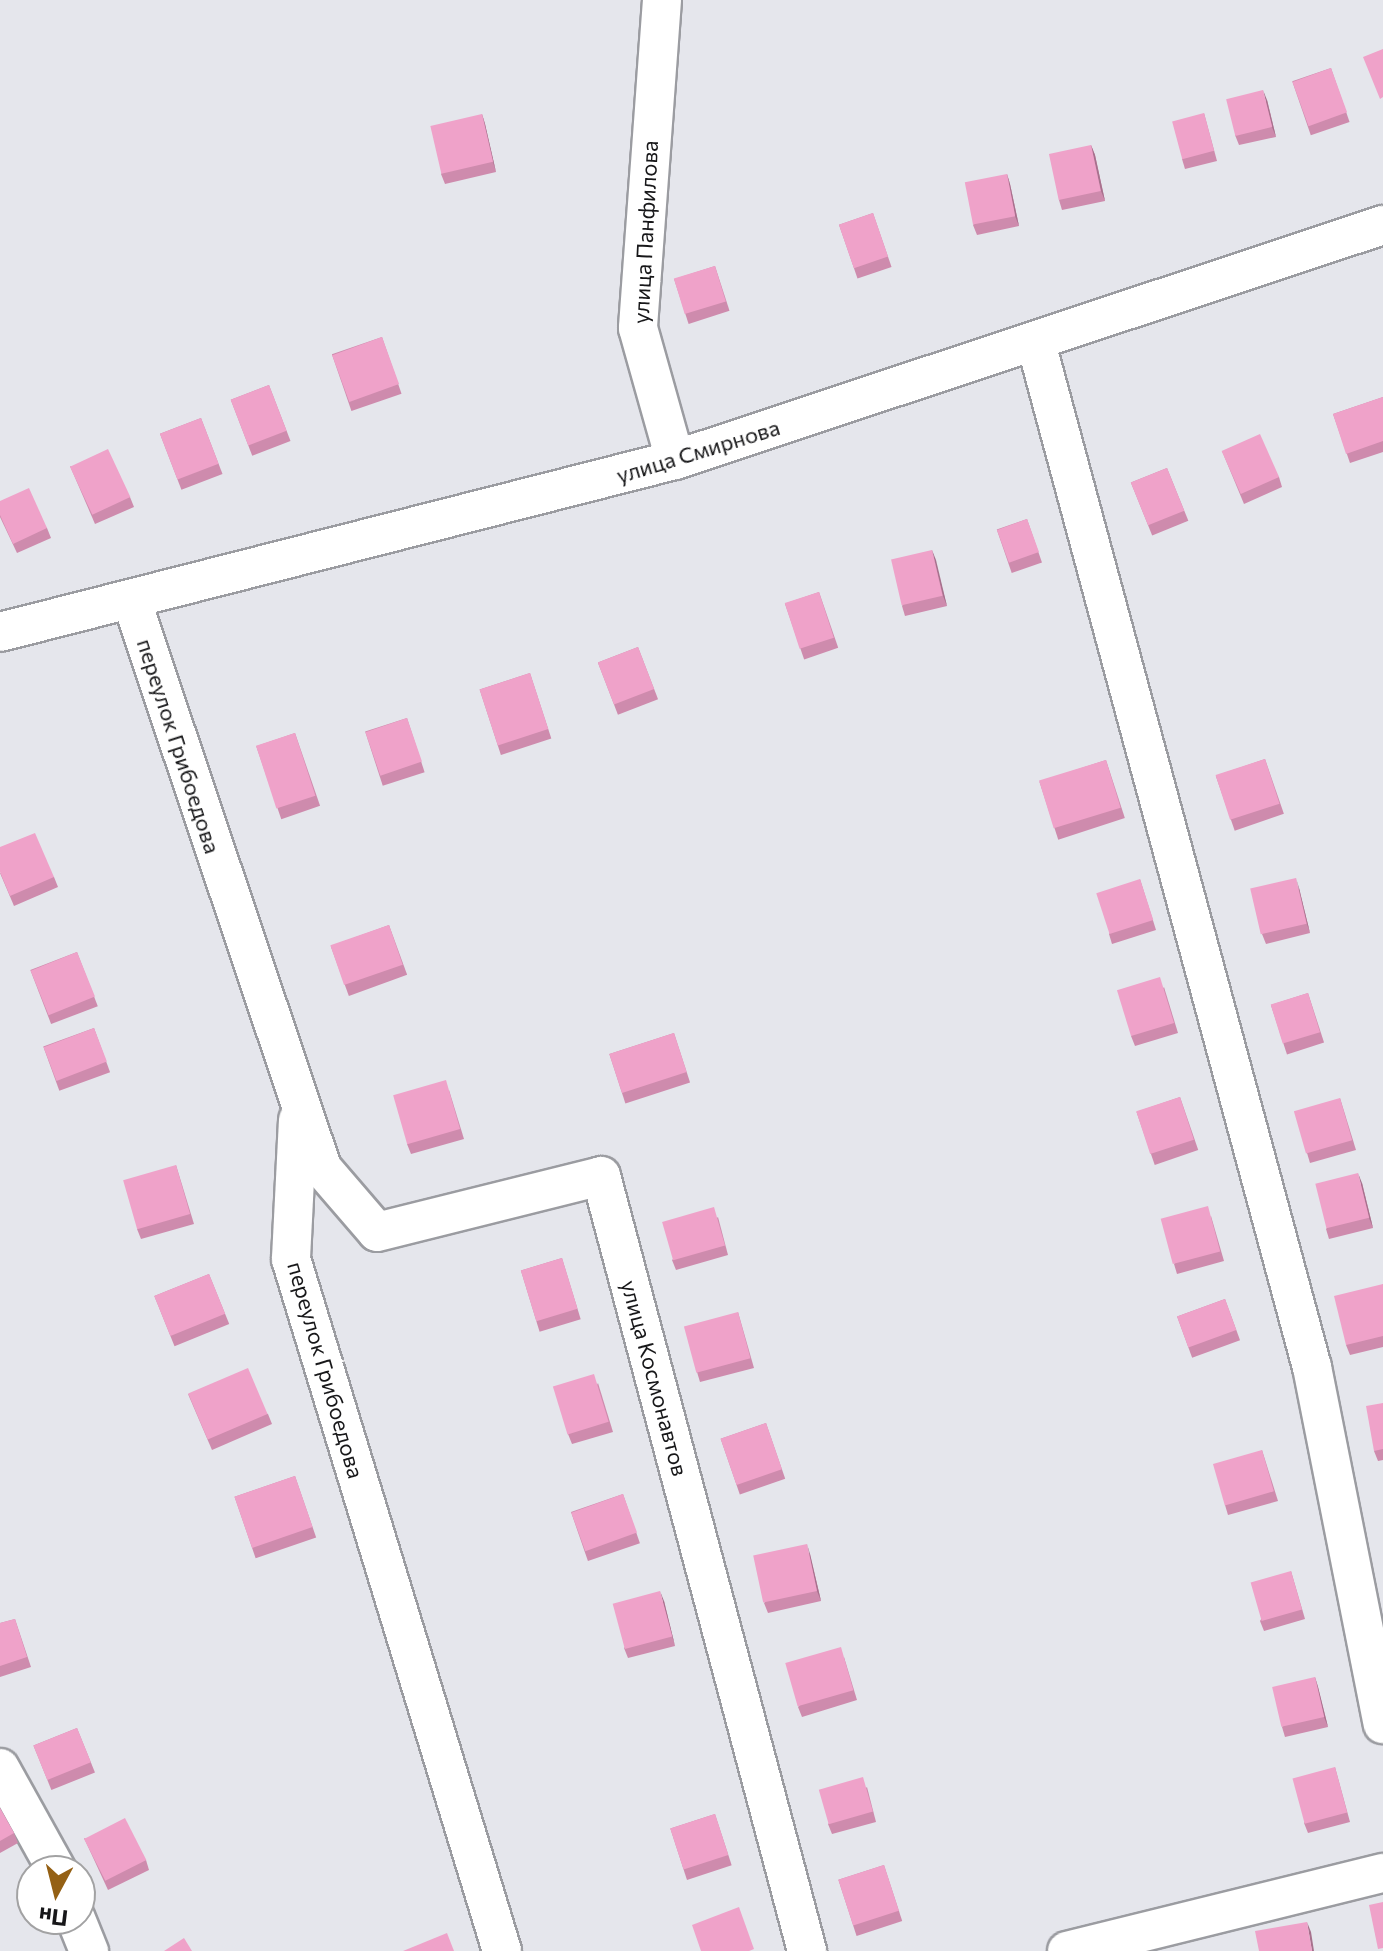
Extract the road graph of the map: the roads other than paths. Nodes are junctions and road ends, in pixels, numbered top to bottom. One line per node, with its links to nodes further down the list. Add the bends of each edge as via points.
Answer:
1 (662, 0): 4 (street, улица Панфилова, via 638,328)
2 (1383, 225): 3 (street, улица Смирнова)
3 (1036, 343): 4 (street, улица Смирнова); 8 (street, via 1312,1367)
4 (675, 460): 5 (street, улица Смирнова)
5 (132, 602): 6 (street, улица Смирнова); 7 (street, переулок Грибоедова)
6 (0, 632)
7 (298, 1105): 12 (street, переулок Грибоедова, via 291,1259); 13 (street, улица Космонавтов, via 322,1168 377,1232 601,1176)
8 (1383, 1724)
9 (0, 1768): 10 (street)
10 (48, 1855)
11 (1383, 1873): 14 (street)
12 (502, 1951)
13 (807, 1951)
14 (1067, 1951)

